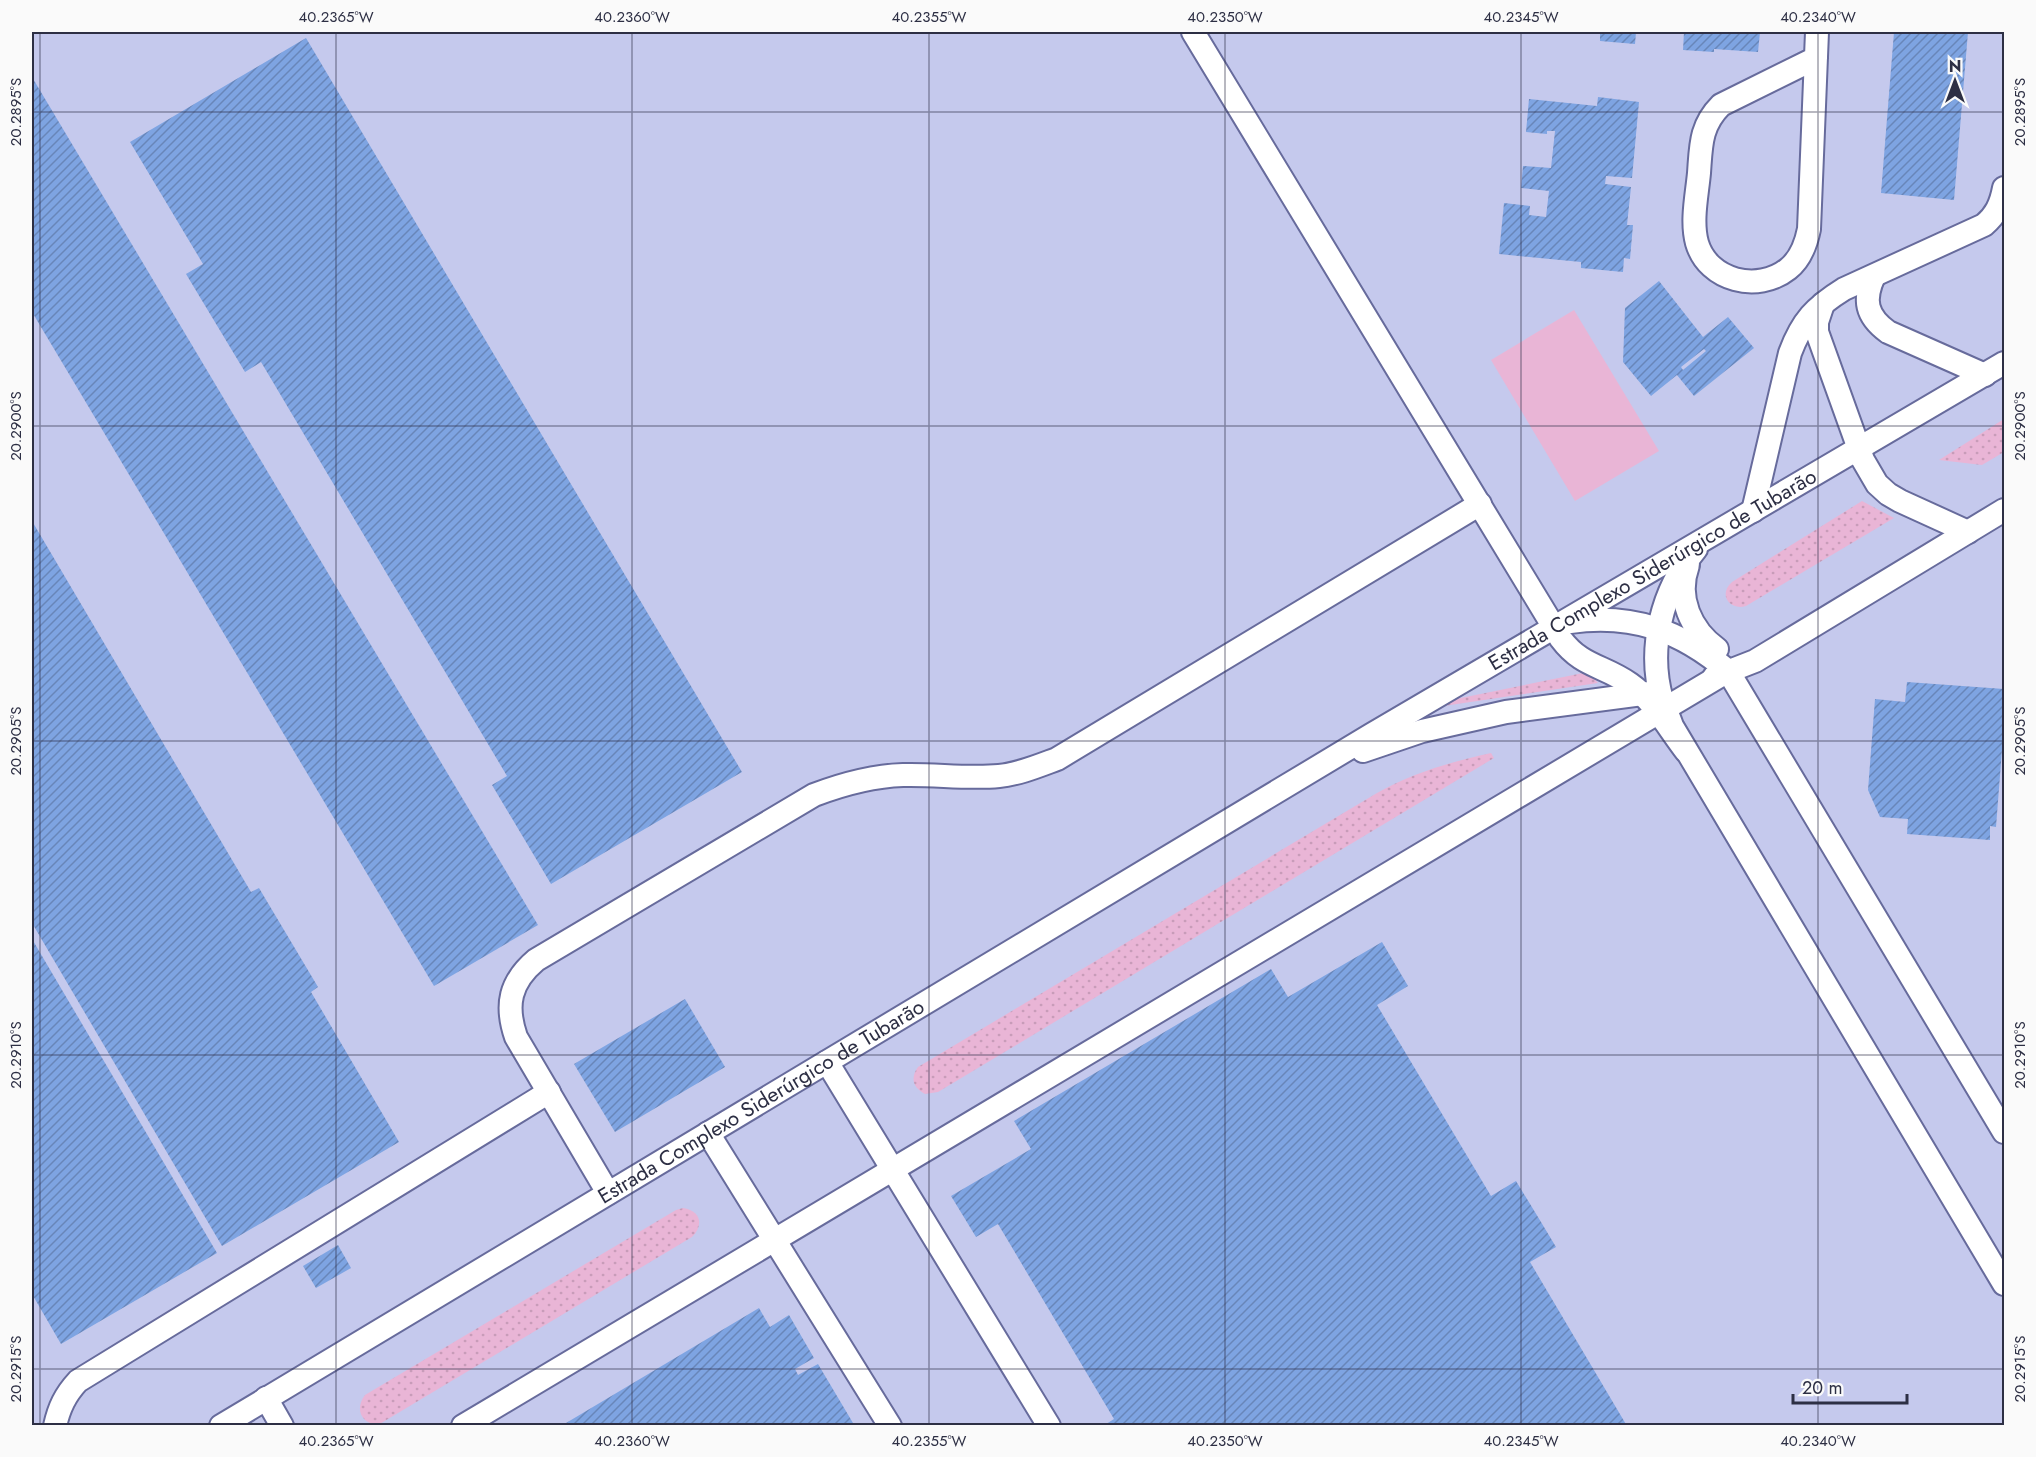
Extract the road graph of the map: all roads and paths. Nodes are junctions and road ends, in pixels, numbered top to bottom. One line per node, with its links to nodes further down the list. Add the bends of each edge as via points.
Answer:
1 (1193, 32): 10 (lane)
2 (1817, 32): 3 (lane)
3 (1816, 58): 3 (lane, via 1806,244 1799,258 1776,277 1746,282 1730,278 1705,258 1694,228 1704,128 1720,105)
4 (2004, 188): 5 (lane, via 1999,208 1984,225)
5 (1874, 276): 6 (lane); 8 (lane, via 1868,304 1879,325)
6 (1826, 300): 9 (lane, via 1820,310 1817,332); 12 (lane, via 1809,315 1790,353)
7 (2004, 363): 8 (lane, Estrada Complexo Siderúrgico de Tubarão)
8 (1985, 375): 9 (lane, Estrada Complexo Siderúrgico de Tubarão)
9 (1859, 448): 12 (lane, Estrada Complexo Siderúrgico de Tubarão); 13 (lane, via 1868,472 1888,494)
10 (1480, 504): 15 (lane); 22 (lane, via 1057,759 1002,776 902,775 844,784 814,795 536,960 517,982 510,1010 516,1037)
11 (2004, 510): 13 (lane)
12 (1753, 511): 14 (lane, Estrada Complexo Siderúrgico de Tubarão)
13 (1968, 532): 17 (lane)
14 (1702, 541): 15 (lane, Estrada Complexo Siderúrgico de Tubarão); 16 (lane, via 1671,587); 17 (lane, via 1685,574 1687,611 1696,628 1721,652)
15 (1558, 625): 16 (lane, via 1592,619 1623,620); 19 (lane, via 1560,639 1578,658); 20 (lane, Estrada Complexo Siderúrgico de Tubarão)
16 (1659, 629): 18 (lane, via 1698,648); 19 (lane)
17 (1755, 661): 18 (lane)
18 (1728, 671): 19 (lane); 24 (lane)
19 (1657, 702): 20 (lane, Estrada Complexo Siderúrgico de Tubarão, via 1549,705 1464,720 1381,744); 25 (lane); 28 (lane)
20 (1301, 777): 21 (lane, Estrada Complexo Siderúrgico de Tubarão)
21 (827, 1062): 23 (lane, Estrada Complexo Siderúrgico de Tubarão); 25 (lane)
22 (549, 1092): 26 (lane); 30 (lane, via 78,1381 66,1394)
23 (708, 1132): 26 (lane, Estrada Complexo Siderúrgico de Tubarão); 27 (lane)
24 (2004, 1132)
25 (892, 1170): 27 (lane); 35 (lane)
26 (608, 1193): 29 (lane, Estrada Complexo Siderúrgico de Tubarão)
27 (775, 1239): 33 (lane); 34 (lane)
28 (2001, 1270)
29 (266, 1398): 31 (lane, Estrada Complexo Siderúrgico de Tubarão); 32 (lane)
30 (55, 1425)
31 (221, 1425)
32 (282, 1425)
33 (462, 1425)
34 (890, 1425)
35 (1049, 1425)

